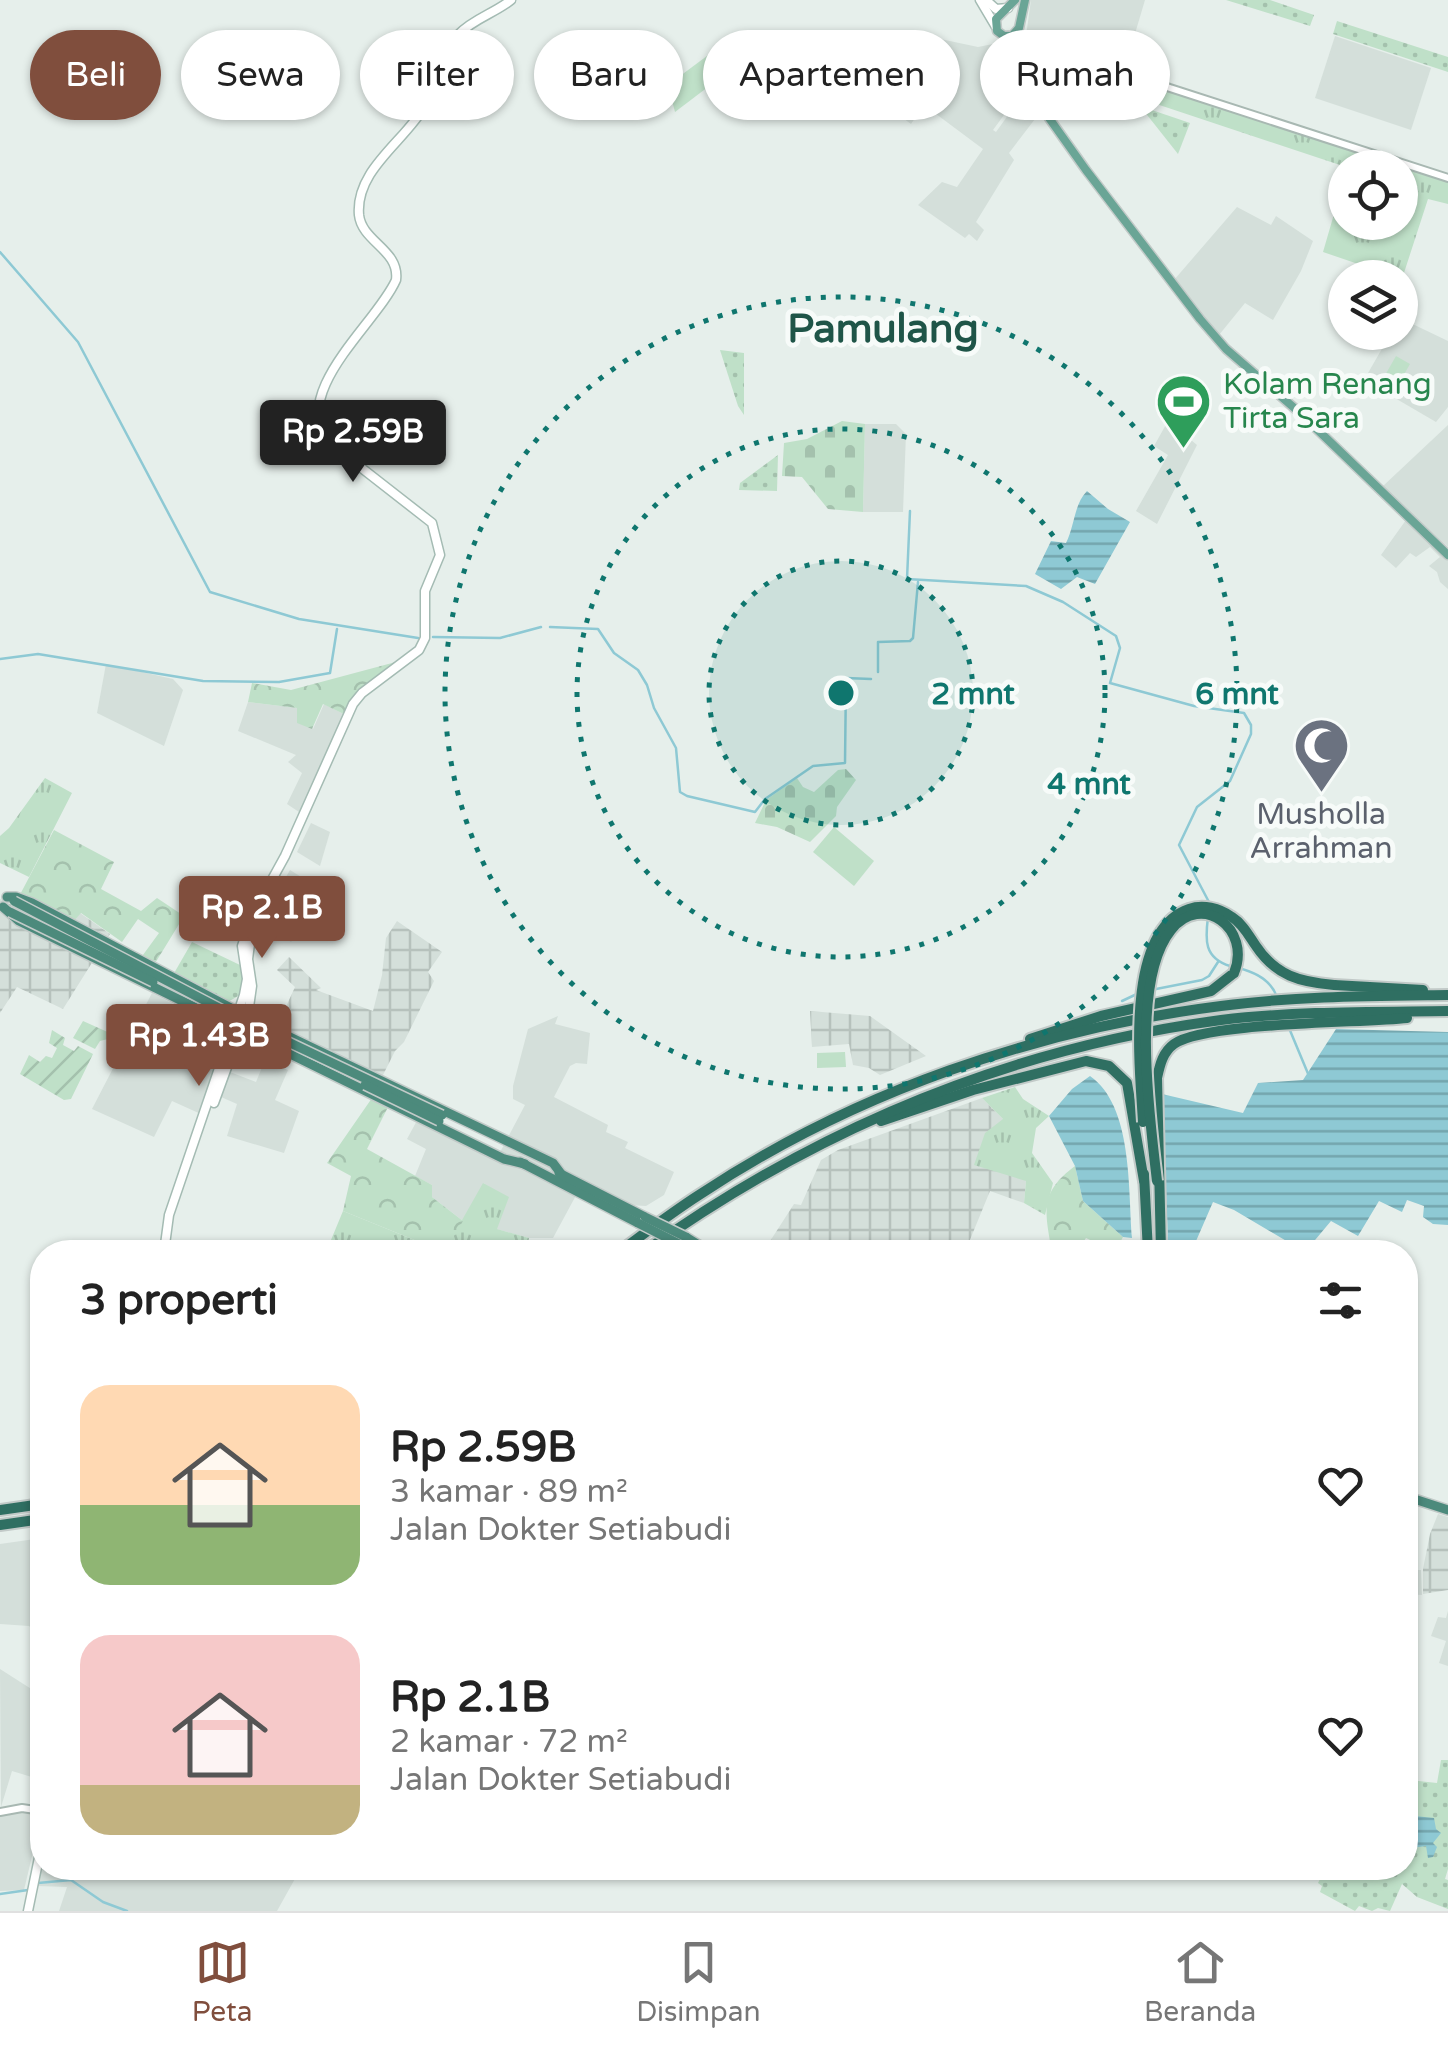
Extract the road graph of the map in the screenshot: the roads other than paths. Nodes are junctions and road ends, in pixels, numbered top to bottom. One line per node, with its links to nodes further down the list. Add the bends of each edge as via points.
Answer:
1 (511, 0): 13 (main road, via 457,36 425,106 364,189 362,224 397,273 326,383 318,420 321,432 348,458 429,518 440,555 424,591 422,646 353,704)
2 (983, 0): 5 (main road); 6 (main road)
3 (1015, 0): 5 (main road)
4 (1025, 0): 8 (main road)
5 (1008, 8): 6 (main road)
6 (996, 27): 7 (main road)
7 (998, 30)
8 (1017, 30)
9 (1170, 88): 11 (street)
10 (1050, 120): 12 (main road, via 1204,324)
11 (1448, 178)
12 (1448, 555)
13 (267, 892): 16 (main road, via 242,946); 19 (main road, via 251,936 252,986)
14 (6, 903): 17 (highway, via 16,896); 20 (highway, via 19,921); 26 (highway, bridge)
15 (1448, 994): 25 (highway, via 1267,1001 1108,1024); 30 (highway, bridge, via 1294,979 1278,971 1220,910 1197,906 1173,916 1156,942 1140,1004)
16 (244, 995): 17 (main road); 19 (main road)
17 (226, 1006): 19 (highway); 20 (highway)
18 (1448, 1012): 21 (highway)
19 (242, 1014): 22 (highway); 23 (main road)
20 (217, 1021): 23 (highway)
21 (1274, 1021): 27 (highway, via 1205,1023 1044,1056 912,1100); 31 (highway, bridge, via 1172,1045 1160,1064)
22 (262, 1023): 24 (highway); 29 (highway, via 553,1164)
23 (237, 1031): 24 (highway); 33 (main road, via 169,1214)
24 (254, 1038): 28 (highway, via 504,1160)
25 (983, 1060): 31 (highway, bridge, via 1072,1024 1211,991 1220,987 1238,962 1236,937 1218,918 1187,917 1169,932 1151,985 1146,1027); 34 (highway, via 908,1086 800,1137)
26 (440, 1118): 28 (highway); 29 (highway)
27 (801, 1153): 30 (highway, via 934,1102 1086,1061 1109,1066 1127,1082); 35 (highway)
28 (525, 1164): 32 (highway)
29 (562, 1175): 32 (highway)
30 (1144, 1180): 37 (highway)
31 (1156, 1181): 38 (highway)
32 (622, 1210): 36 (highway, bridge)
33 (166, 1240)
34 (635, 1240)
35 (661, 1240)
36 (682, 1240)
37 (1152, 1240)
38 (1154, 1240)
39 (1418, 1503): 42 (highway)
40 (30, 1506): 41 (highway)
41 (0, 1510)
42 (1448, 1513)
43 (30, 1521): 44 (highway)
44 (0, 1525)
45 (30, 1809): 46 (street)
46 (0, 1812)
47 (32, 1880): 48 (main road)
48 (28, 1911)

